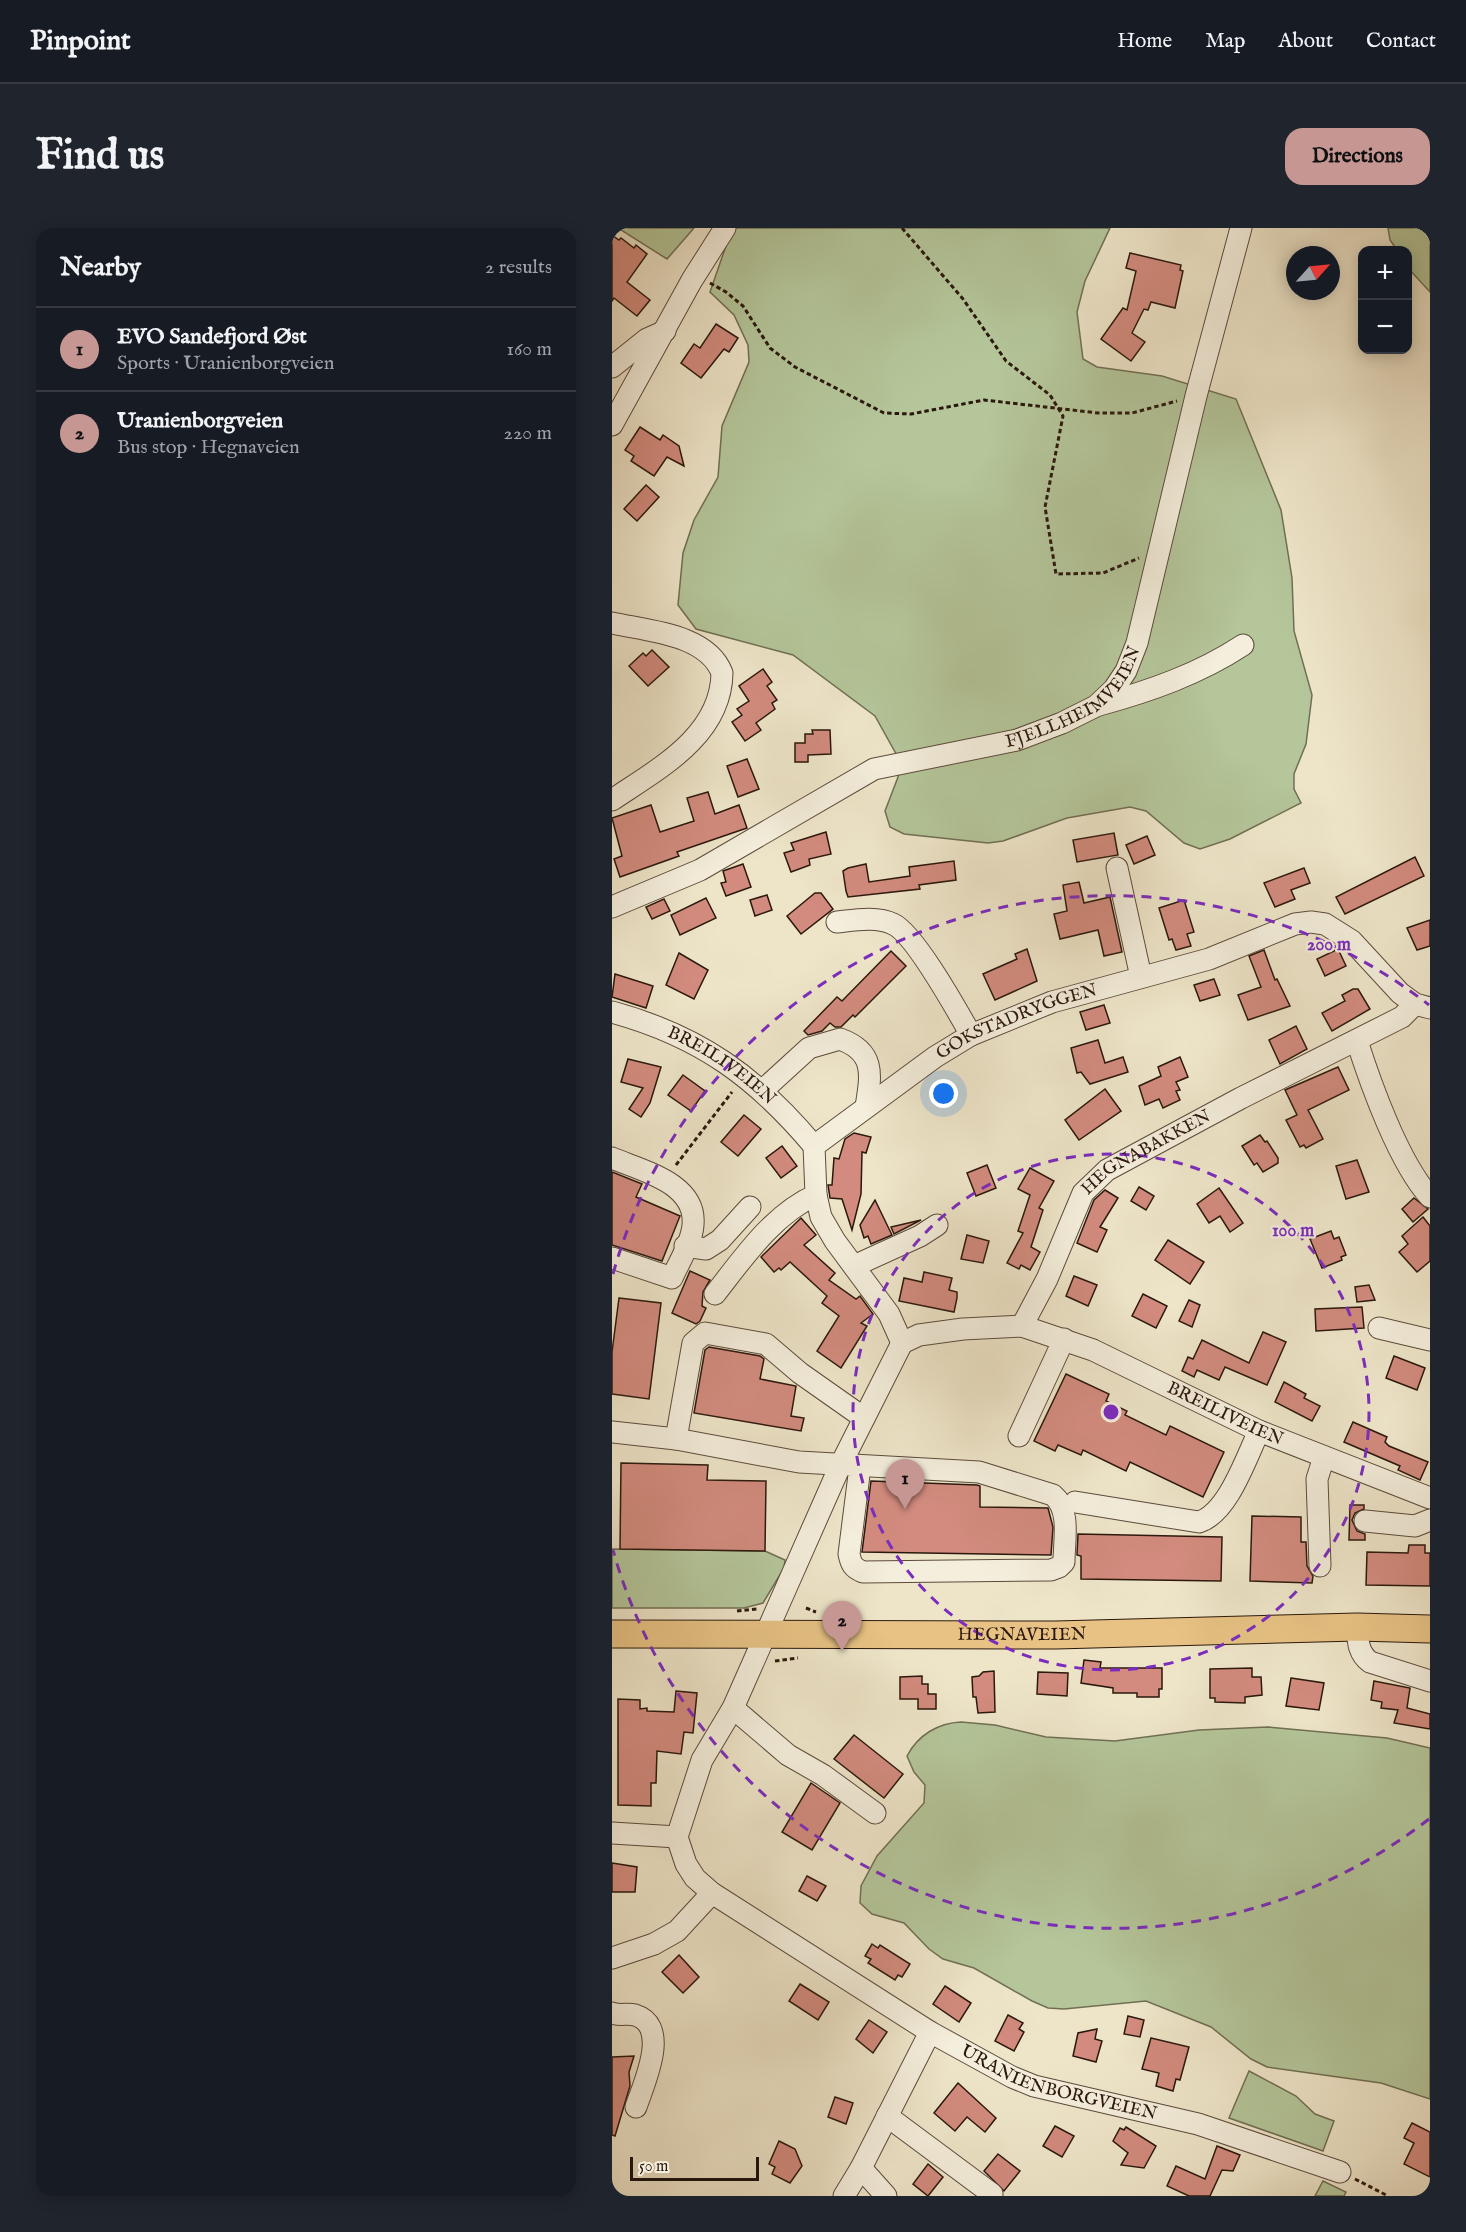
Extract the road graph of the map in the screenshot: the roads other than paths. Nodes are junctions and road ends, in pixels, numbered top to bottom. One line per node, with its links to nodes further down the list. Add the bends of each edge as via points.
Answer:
1 (725, 228): 3 (street)
2 (1241, 228): 8 (street, FJELLHEIMVEIEN, via 1137,643 1120,680)
3 (664, 331): 4 (street, via 647,339); 5 (street)
4 (612, 367)
5 (612, 425)
6 (612, 623): 9 (street, via 702,647 722,673 718,699 698,735 673,760)
7 (1243, 645): 8 (street, via 1210,667 1141,694)
8 (1096, 706): 11 (street, FJELLHEIMVEIEN, via 1017,740 874,769 700,870)
9 (612, 800)
10 (1117, 868): 13 (street)
11 (612, 908)
12 (837, 922): 16 (street, via 882,920 902,929)
13 (1141, 977): 14 (street, GOKSTADRYGGEN, via 1209,958 1295,924 1311,922 1325,924 1352,941 1400,993); 16 (street, GOKSTADRYGGEN, via 1052,1002)
14 (1423, 1006): 17 (street, HEGNABAKKEN)
15 (612, 1012): 18 (street, BREILIVEIEN, via 700,1046)
16 (971, 1035): 19 (street, GOKSTADRYGGEN)
17 (1357, 1041): 22 (street, via 1382,1109); 31 (street, HEGNABAKKEN, via 1121,1161 1095,1180 1083,1193 1047,1280)
18 (763, 1090): 19 (street, via 809,1048 840,1039 861,1051 869,1065); 20 (street, BREILIVEIEN)
19 (866, 1107): 20 (street, GOKSTADRYGGEN)
20 (814, 1146): 23 (street)
21 (612, 1158): 27 (street, via 681,1190 691,1208 693,1226)
22 (1421, 1167): 24 (street)
23 (816, 1195): 29 (street, via 821,1217); 30 (street, via 802,1201 751,1248)
24 (1430, 1197)
25 (750, 1207): 27 (street, via 720,1240 706,1249)
26 (937, 1226): 29 (street)
27 (685, 1246): 28 (street, via 672,1278)
28 (612, 1258)
29 (854, 1266): 35 (street, via 889,1314)
30 (715, 1294)
31 (1022, 1326): 33 (street, BREILIVEIEN); 35 (street, via 919,1335)
32 (1379, 1328): 34 (street)
33 (1064, 1339): 37 (street, BREILIVEIEN); 39 (street)
34 (1430, 1340)
35 (902, 1343): 36 (street)
36 (864, 1418): 40 (street, via 766,1344 705,1333 693,1343); 42 (street)
37 (1259, 1431): 41 (street, BREILIVEIEN); 44 (street, via 1227,1496 1209,1519 1199,1522)
38 (612, 1432): 40 (street)
39 (1019, 1436)
40 (676, 1439): 42 (street, via 799,1462)
41 (1324, 1457): 43 (street, BREILIVEIEN); 47 (street, via 1317,1479)
42 (850, 1466): 42 (street, via 980,1472 1053,1495 1064,1510 1064,1562 1051,1570 857,1570 849,1554); 51 (street)
43 (1430, 1498)
44 (1075, 1502)
45 (1430, 1520): 46 (street, via 1415,1526)
46 (1365, 1521)
47 (1320, 1566)
48 (1357, 1627): 49 (main road, HEGNAVEIEN); 51 (main road, HEGNAVEIEN, via 1056,1635); 52 (street, via 1358,1645 1370,1662)
49 (1430, 1629)
50 (612, 1634): 51 (main road, HEGNAVEIEN)
51 (765, 1636): 53 (street)
52 (1430, 1681)
53 (733, 1707): 54 (street, via 789,1755); 56 (street, via 702,1760)
54 (875, 1813)
55 (612, 1833): 56 (street)
56 (677, 1837): 57 (street, URANIENBORGVEIEN, via 686,1864)
57 (712, 1893): 58 (street, via 677,1931 654,1944); 60 (street, URANIENBORGVEIEN)
58 (612, 1958)
59 (612, 2013): 61 (street, via 633,2014 643,2019 653,2037 654,2053)
60 (930, 2032): 62 (street); 64 (street, URANIENBORGVEIEN, via 1034,2086 1198,2124)
61 (636, 2106)
62 (886, 2116): 63 (street); 65 (street)
63 (861, 2168): 66 (street); 67 (street)
64 (1340, 2172)
65 (992, 2194)
66 (844, 2196)
67 (886, 2196)

